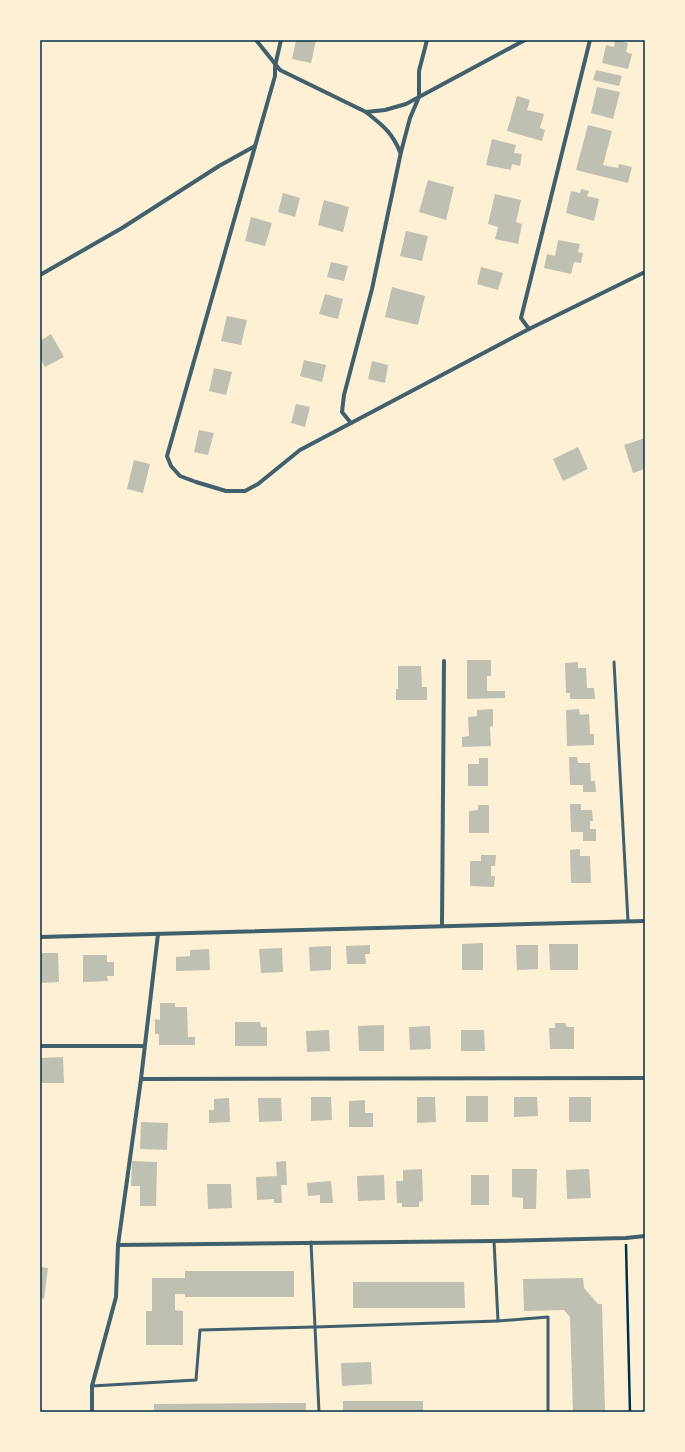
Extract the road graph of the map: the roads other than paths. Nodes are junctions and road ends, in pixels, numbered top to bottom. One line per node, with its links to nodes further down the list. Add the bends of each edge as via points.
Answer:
1 (256, 40): 6 (street)
2 (281, 40): 6 (street)
3 (427, 40): 7 (street, via 419,71)
4 (525, 40): 7 (street)
5 (590, 40): 13 (street, via 521,318)
6 (275, 66): 8 (street); 9 (street, via 275,76)
7 (418, 96): 8 (street, via 406,104); 10 (street)
8 (366, 112): 10 (street, via 388,130)
9 (255, 146): 12 (street); 14 (street, via 167,456 171,466 180,476 226,491 246,491 300,450)
10 (401, 152): 14 (street, via 372,289 344,395 342,412)
11 (645, 272): 13 (street)
12 (40, 275)
13 (529, 329): 14 (street)
14 (352, 422)
15 (444, 661): 19 (street)
16 (614, 662): 17 (lane)
17 (628, 921): 18 (street); 19 (street)
18 (645, 921)
19 (442, 926): 20 (street)
20 (158, 934): 21 (street); 23 (street)
21 (40, 937)
22 (40, 1046): 23 (street)
23 (144, 1046): 25 (street)
24 (645, 1078): 25 (street)
25 (140, 1079): 29 (street)
26 (645, 1236): 27 (street)
27 (494, 1241): 28 (street); 30 (lane)
28 (311, 1242): 29 (street); 31 (lane)
29 (118, 1245): 32 (street, via 116,1297)
30 (498, 1321): 31 (lane); 35 (lane, via 548,1317)
31 (315, 1327): 32 (lane, via 200,1330 196,1380); 34 (lane)
32 (92, 1386): 33 (street)
33 (92, 1412)
34 (319, 1412)
35 (548, 1412)

